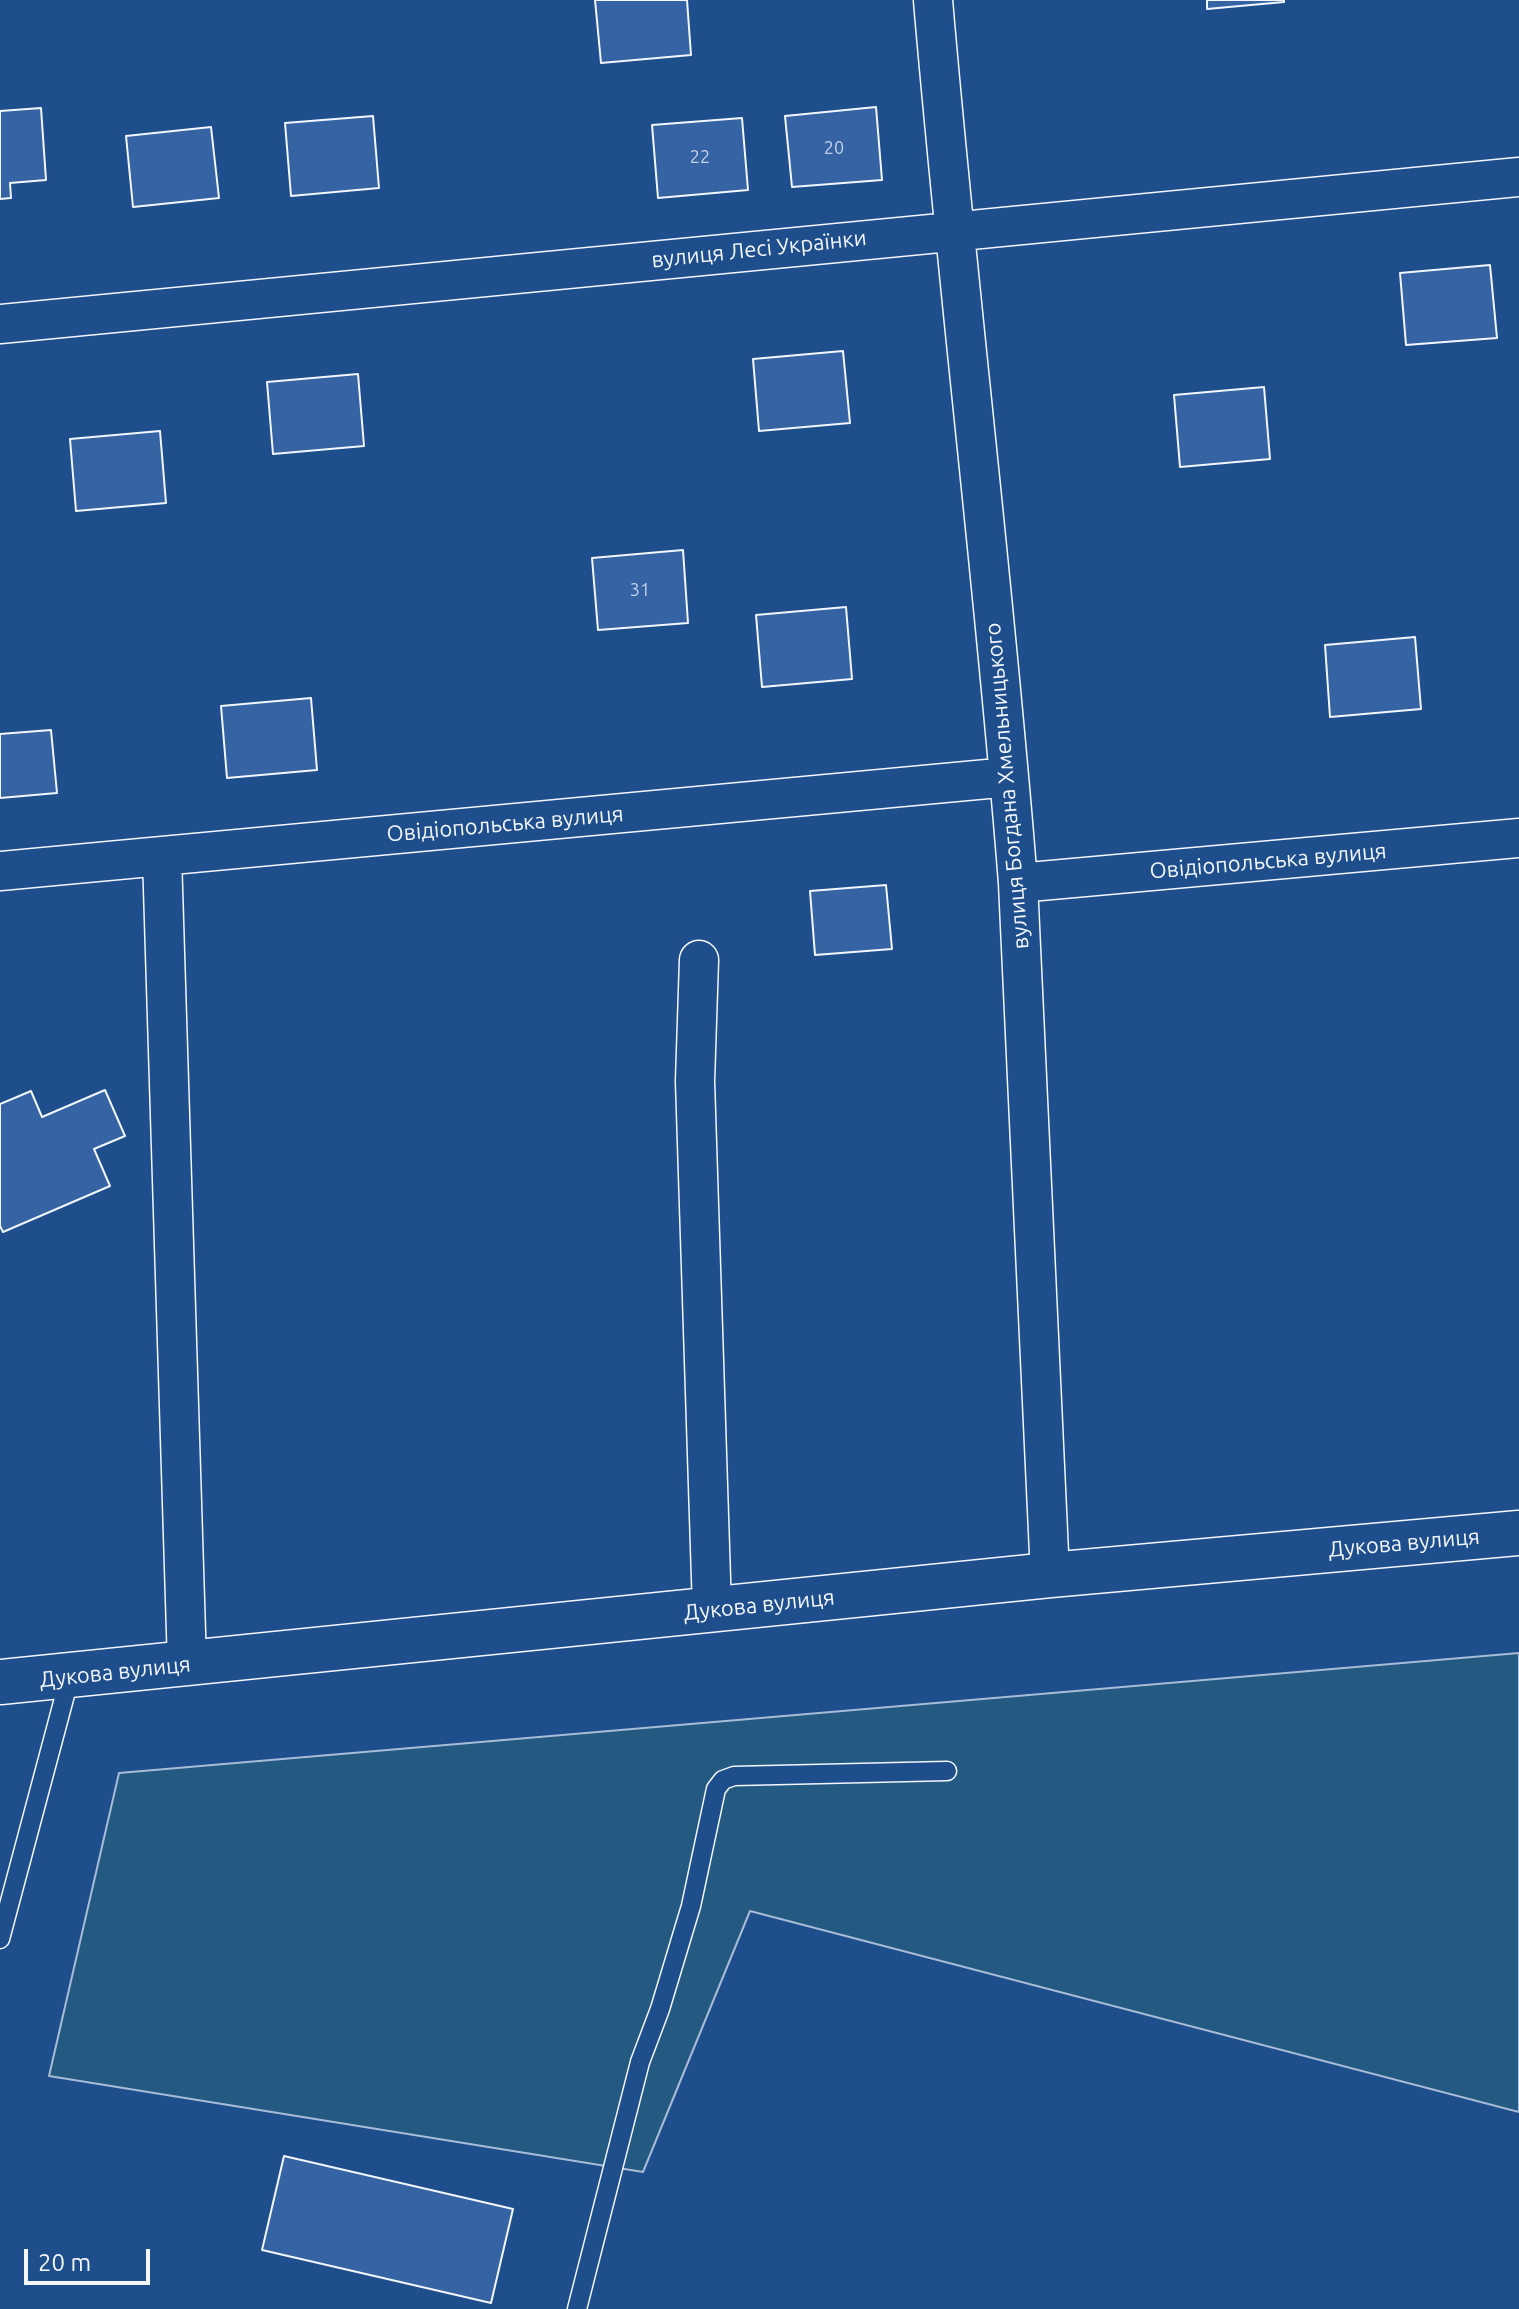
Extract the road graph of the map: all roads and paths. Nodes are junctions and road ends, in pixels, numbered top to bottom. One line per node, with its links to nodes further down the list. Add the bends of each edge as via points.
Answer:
1 (933, 0): 3 (street, вулиця Богдана Хмельницького)
2 (1519, 177): 3 (street, вулиця Лесі Українки)
3 (953, 230): 4 (street, вулиця Лесі Українки); 5 (street, вулиця Богдана Хмельницького)
4 (0, 324)
5 (1009, 777): 7 (street, Овідіопольська вулиця); 9 (street, вулиця Богдана Хмельницького)
6 (1519, 838): 9 (street, Овідіопольська вулиця)
7 (162, 856): 8 (street, Овідіопольська вулиця); 14 (street)
8 (0, 871)
9 (1018, 883): 12 (street, вулиця Богдана Хмельницького)
10 (699, 960): 13 (street, via 695,1081)
11 (1519, 1533): 12 (street, Дукова вулиця)
12 (1050, 1575): 13 (street, Дукова вулиця)
13 (712, 1610): 14 (street, Дукова вулиця)
14 (187, 1665): 15 (street, Дукова вулиця)
15 (70, 1676): 16 (street, Дукова вулиця); 18 (lane)
16 (0, 1682)
17 (947, 1771): 19 (lane, via 734,1776 716,1789 691,1906 640,2062)
18 (0, 1939)
19 (577, 2309)

